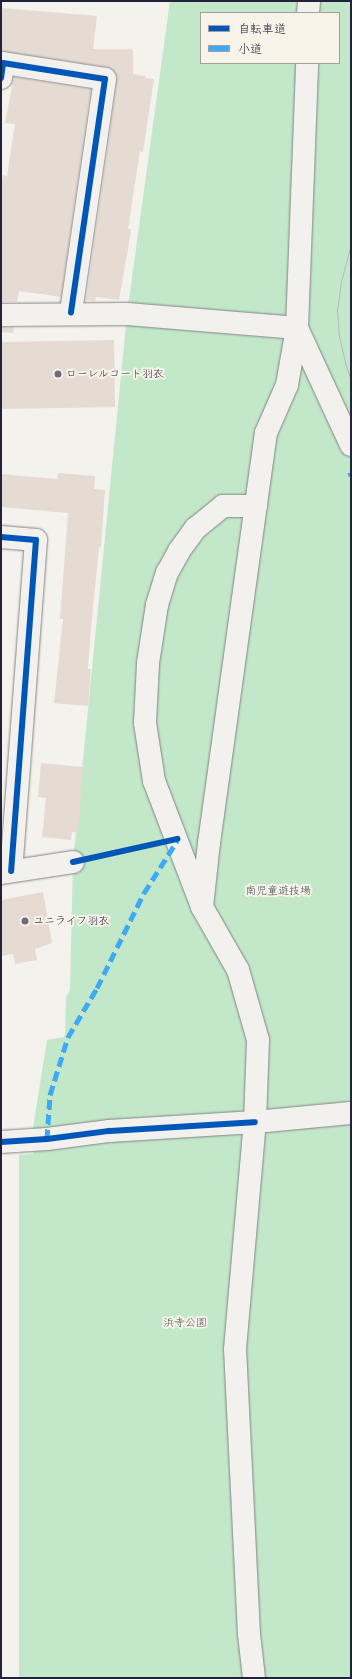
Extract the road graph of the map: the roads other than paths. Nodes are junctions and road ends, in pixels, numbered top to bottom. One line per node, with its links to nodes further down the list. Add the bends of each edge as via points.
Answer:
1 (308, 1): 2 (street)
2 (308, 12)
3 (307, 64): 7 (street)
4 (1, 78): 5 (street, via 3,63 105,79)
5 (71, 313): 6 (street); 7 (street, via 127,314)
6 (1, 315)
7 (297, 328): 8 (street); 9 (street, via 286,385 266,433)
8 (351, 445)
9 (256, 506): 13 (street); 13 (street, via 223,506 196,528 179,551 167,573 157,605 148,663 145,723 154,781)
10 (1, 537): 12 (street, via 36,540)
11 (74, 862): 12 (street)
12 (6, 872)
13 (202, 907): 15 (street, via 238,970 258,1040)
14 (351, 1113): 15 (street)
15 (255, 1122): 16 (street, via 109,1131); 17 (street, via 235,1349)
16 (1, 1142)
17 (254, 1678)

